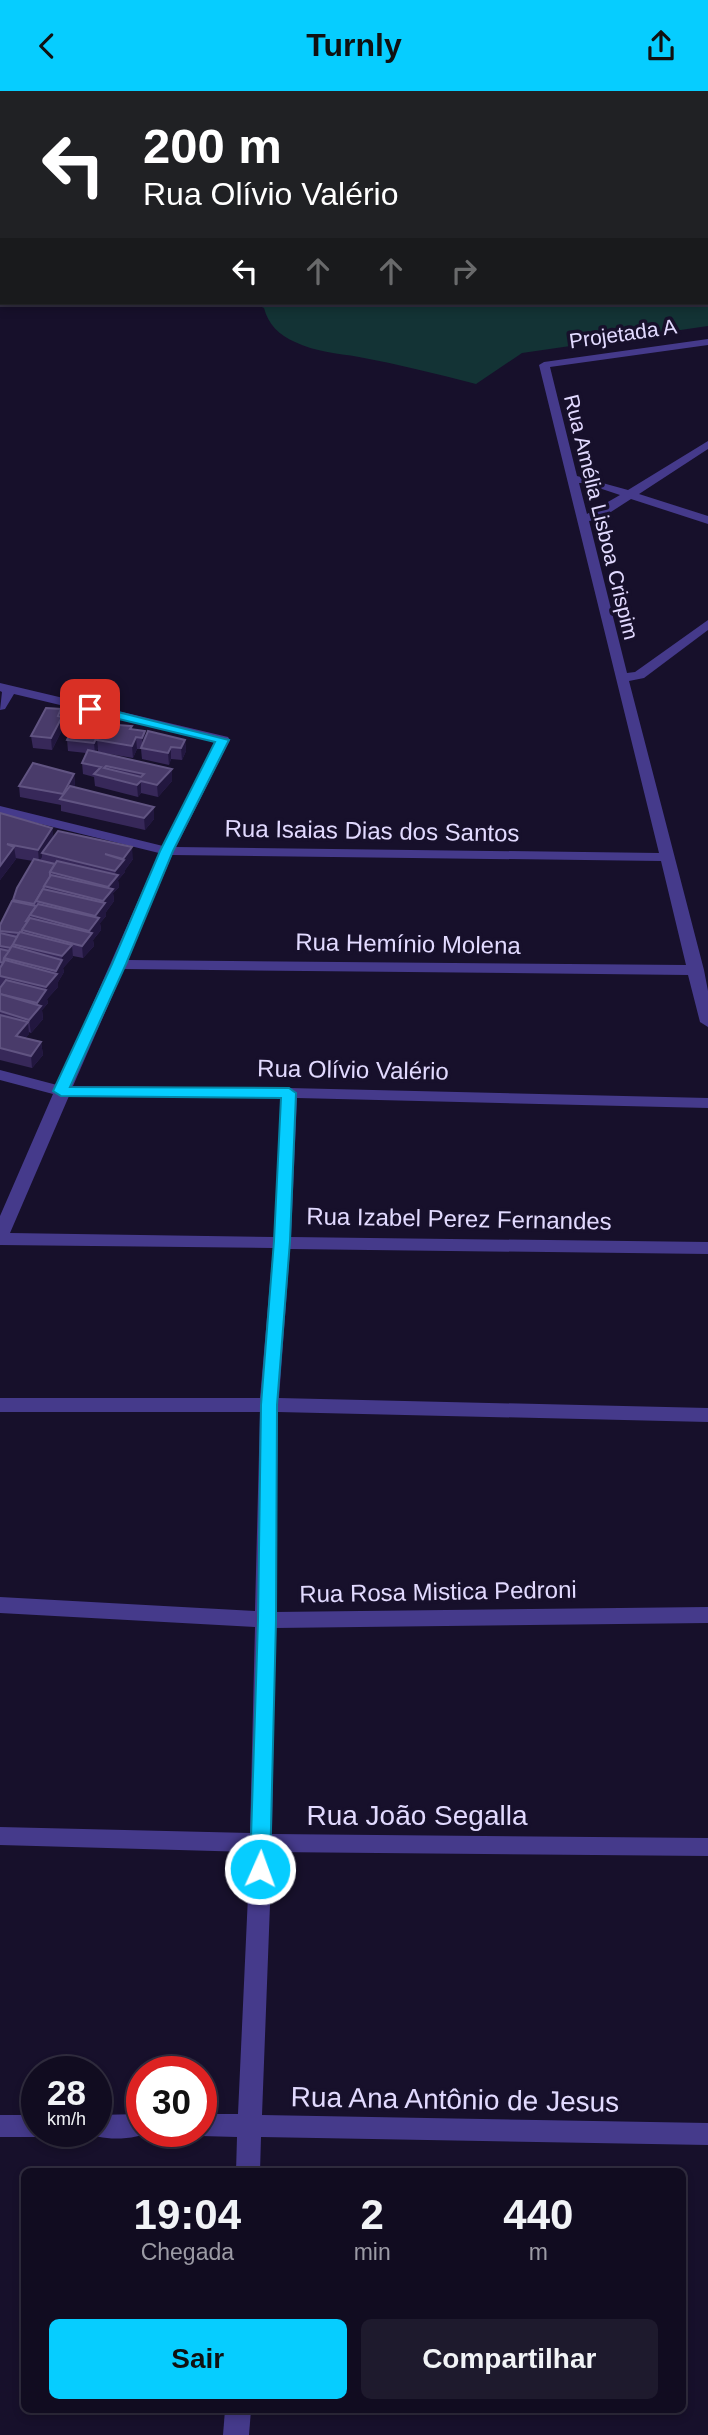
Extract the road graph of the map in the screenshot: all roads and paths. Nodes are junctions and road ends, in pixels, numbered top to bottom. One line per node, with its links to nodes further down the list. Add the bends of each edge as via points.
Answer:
1 (708, 342): 2 (street, Projetada A)
2 (544, 365): 4 (street, Rua Amélia Lisboa Crispim)
3 (708, 444): 5 (street)
4 (572, 479): 5 (street); 6 (street, Rua Amélia Lisboa Crispim)
5 (629, 494): 6 (street, via 596,516); 7 (street)
6 (582, 518): 9 (street, Rua Amélia Lisboa Crispim)
7 (708, 520)
8 (708, 624): 9 (street, via 639,675)
9 (621, 678): 14 (street, Rua Amélia Lisboa Crispim)
10 (5, 689): 11 (street); 13 (street, via 223,740)
11 (0, 706)
12 (0, 810): 13 (street, Rua Isaias Dias dos Santos)
13 (167, 851): 14 (street, Rua Isaias Dias dos Santos); 15 (street)
14 (665, 857): 16 (street, Rua Amélia Lisboa Crispim)
15 (119, 964): 16 (street, Rua Hemínio Molena); 19 (street)
16 (696, 970): 17 (street, Rua Amélia Lisboa Crispim)
17 (708, 1021)
18 (0, 1075): 19 (street, Rua Olívio Valério)
19 (61, 1091): 20 (street, Rua Olívio Valério); 22 (street)
20 (289, 1093): 21 (street, Rua Olívio Valério); 23 (street)
21 (708, 1103)
22 (0, 1237): 23 (street, Rua Izabel Perez Fernandes)
23 (282, 1241): 24 (street, Rua Izabel Perez Fernandes); 26 (street)
24 (708, 1248)
25 (0, 1405): 26 (street)
26 (269, 1405): 27 (street); 30 (street)
27 (708, 1415)
28 (0, 1605): 30 (street, Rua Rosa Mistica Pedroni)
29 (708, 1615): 30 (street, Rua Rosa Mistica Pedroni)
30 (267, 1620): 32 (street)
31 (0, 1836): 32 (street, Rua João Segalla)
32 (261, 1843): 33 (street, Rua João Segalla); 35 (street)
33 (708, 1847)
34 (217, 2125): 35 (street, Rua Ana Antônio de Jesus)
35 (250, 2125): 38 (street, Rua Ana Antônio de Jesus); 39 (street)
36 (0, 2126): 37 (street)
37 (21, 2126)
38 (708, 2134)
39 (248, 2168)
40 (237, 2413): 41 (street)
41 (236, 2435)

